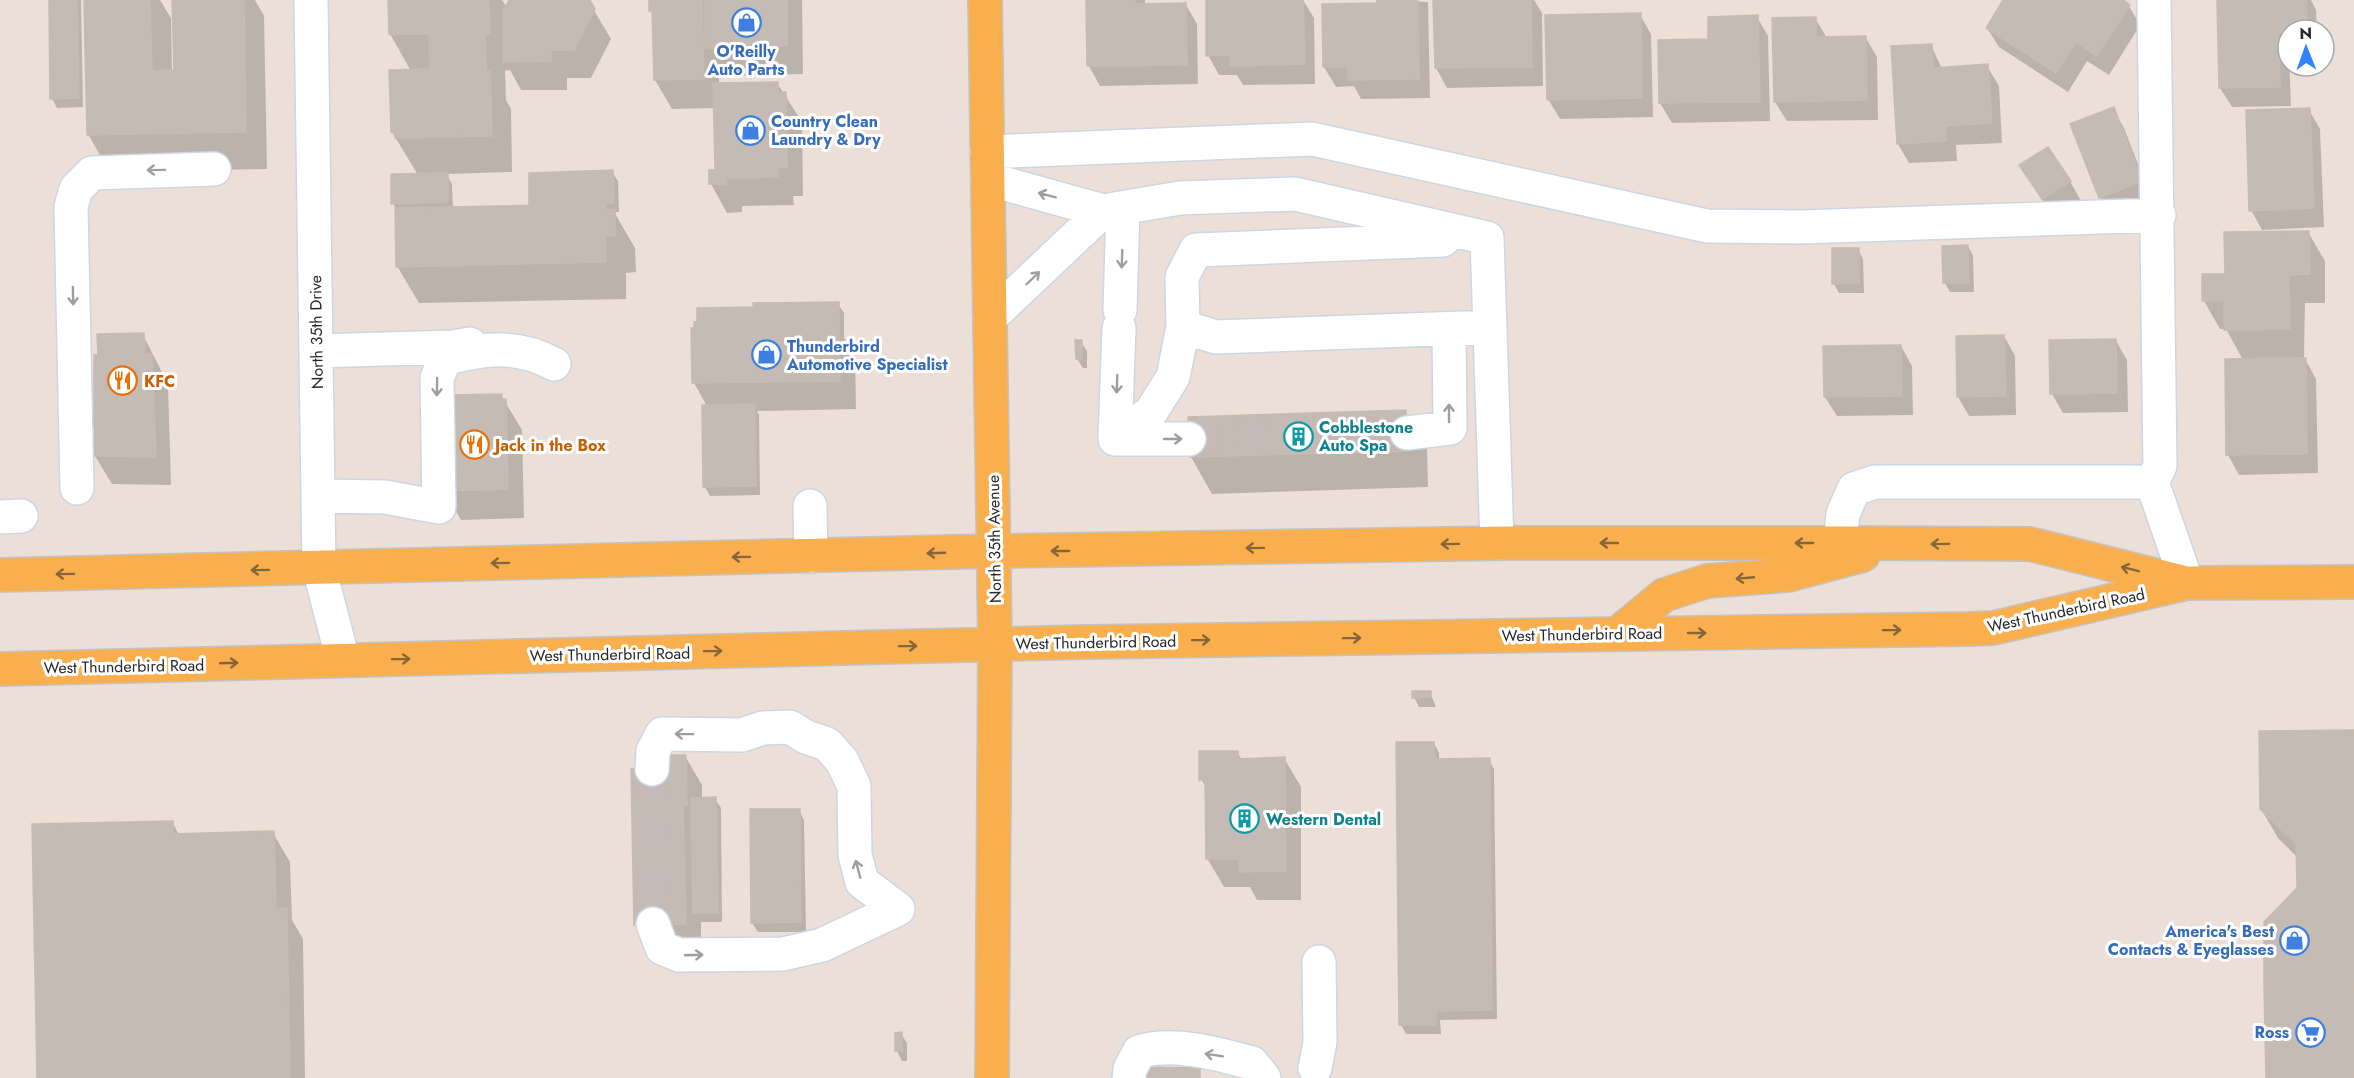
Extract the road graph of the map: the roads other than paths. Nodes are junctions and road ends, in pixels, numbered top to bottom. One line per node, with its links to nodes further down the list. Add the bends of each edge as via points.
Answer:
1 (311, 0): 13 (street, North 35th Drive)
2 (985, 0): 4 (main road, North 35th Avenue)
3 (2154, 0): 7 (street)
4 (988, 166): 6 (street, one-way to 4); 7 (street, via 1312,139 1707,226 1800,227); 9 (main road, North 35th Avenue)
5 (214, 169): 18 (street, one-way to 18, via 92,173 76,189 71,207)
6 (1113, 209): 8 (street, via 1180,198 1295,194); 9 (street, one-way to 6); 15 (street, one-way to 15, via 1119,319)
7 (2159, 215): 17 (street, via 2160,466)
8 (1486, 238): 10 (street, via 1196,250 1182,277); 11 (street)
9 (990, 318): 24 (main road, North 35th Avenue)
10 (1183, 327): 12 (street, via 1216,337); 15 (street, via 1173,377 1151,412)
11 (1490, 327): 12 (street); 21 (street)
12 (1449, 329): 14 (street, one-way to 12, via 1450,428)
13 (316, 351): 19 (street, North 35th Drive); 19 (street, one-way to 19, via 526,342 552,354 554,364 523,350 481,351 445,359 437,378 439,507 385,497)
14 (1407, 433)
15 (1115, 439): 16 (street, one-way to 16)
16 (1189, 439)
17 (2152, 483): 22 (street, via 1875,482 1854,489 1843,514); 29 (street)
18 (77, 488)
19 (318, 496): 26 (street, North 35th Drive)
20 (810, 507): 25 (street)
21 (1497, 543): 22 (main road, West Thunderbird Road, one-way to 21); 24 (main road, West Thunderbird Road, one-way to 24)
22 (1840, 543): 23 (main road, West Thunderbird Road)
23 (1905, 544): 29 (main road, West Thunderbird Road, one-way to 23, via 2030,544); 30 (main road, one-way to 30, via 1788,575 1707,581 1664,595)
24 (994, 551): 25 (main road, West Thunderbird Road, one-way to 25); 31 (main road, North 35th Avenue)
25 (811, 556): 26 (main road, West Thunderbird Road, one-way to 26)
26 (319, 568): 27 (main road, West Thunderbird Road, one-way to 27); 32 (street, North 35th Drive)
27 (0, 575)
28 (2354, 582): 29 (main road, West Thunderbird Road)
29 (2187, 583): 30 (main road, West Thunderbird Road, one-way to 29, via 1993,628)
30 (1617, 634): 31 (main road, West Thunderbird Road, one-way to 30)
31 (995, 644): 32 (main road, West Thunderbird Road, one-way to 31); 38 (main road, North 35th Avenue)
32 (343, 660): 33 (main road, West Thunderbird Road, one-way to 32)
33 (0, 669)
34 (652, 769): 35 (street, one-way to 34, via 662,948 679,956 783,954 822,945 898,909 862,882 855,855 854,786 842,761 826,744 790,727 763,728 742,735 662,734 653,751)
35 (653, 924)
36 (1319, 962): 37 (street, via 1320,1042)
37 (1315, 1068)
38 (992, 1078)
39 (1130, 1078): 40 (street, one-way to 39, via 1252,1063 1154,1048 1139,1052)
40 (1264, 1078)

